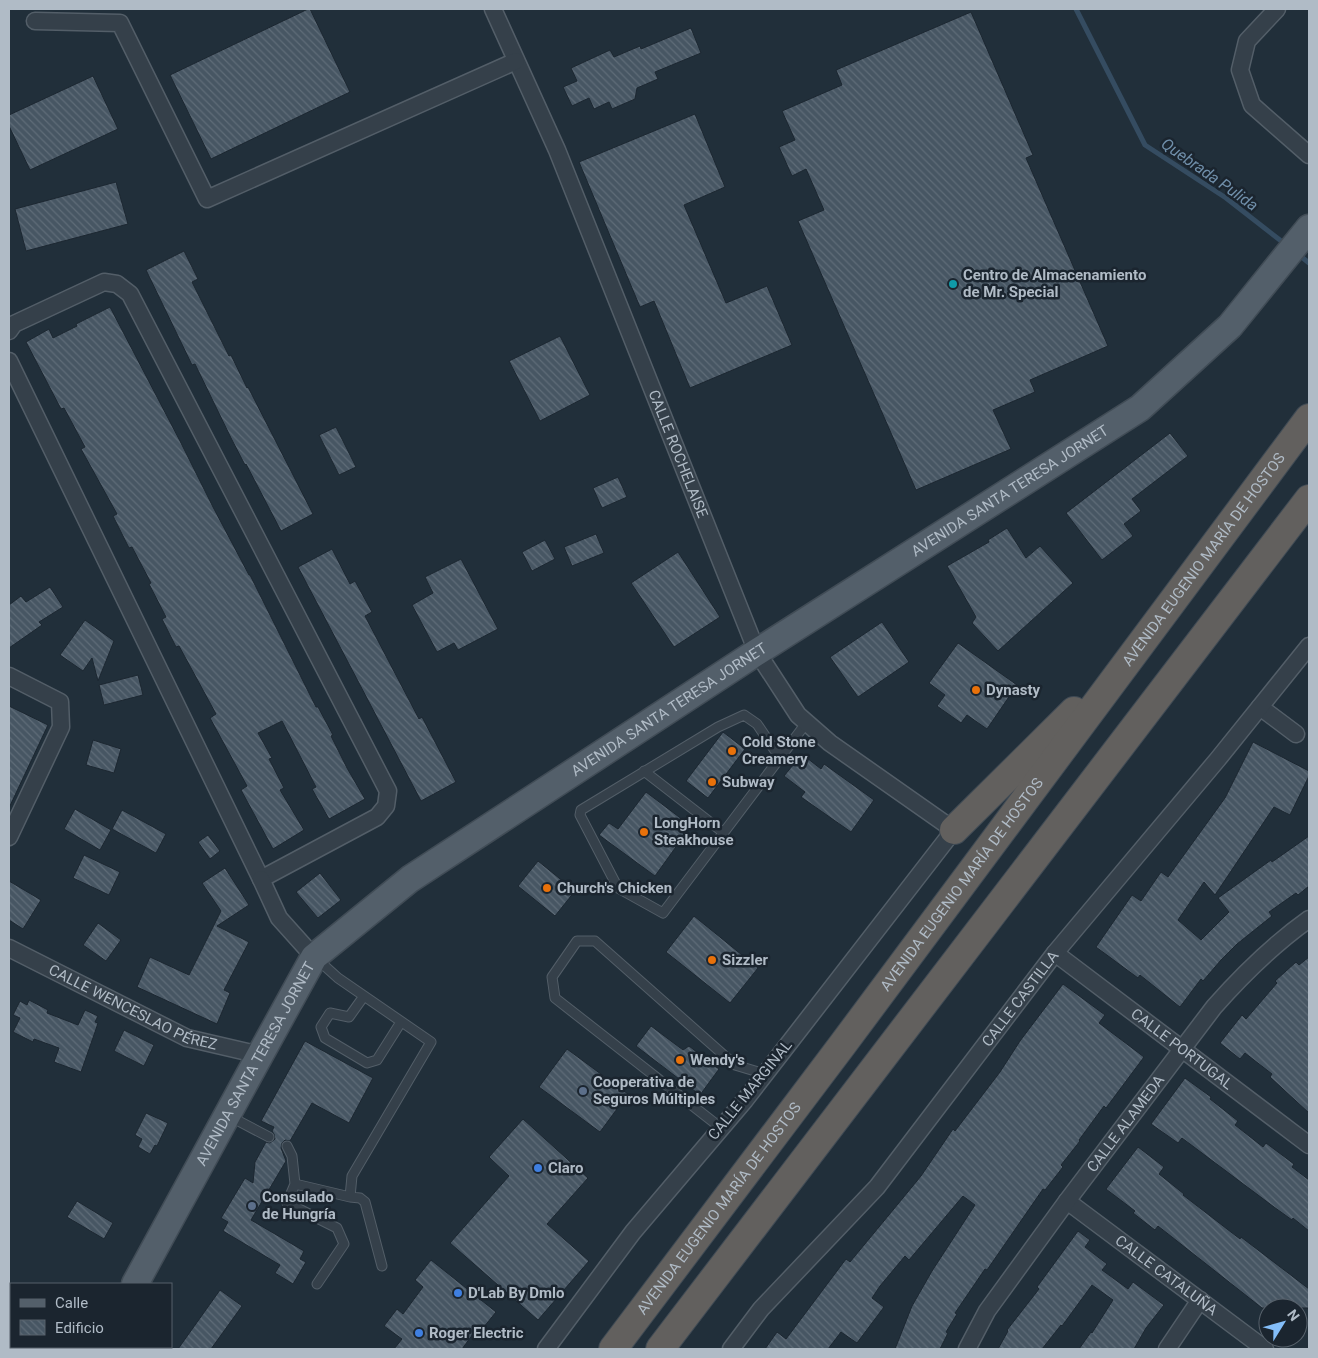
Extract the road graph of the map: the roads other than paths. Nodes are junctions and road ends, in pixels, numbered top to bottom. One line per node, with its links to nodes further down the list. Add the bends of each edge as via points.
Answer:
1 (493, 9): 4 (street, CALLE ROCHELAISE)
2 (1277, 9): 5 (street, via 1247,40 1240,70 1252,105)
3 (35, 21): 4 (street, via 120,23 207,199)
4 (516, 61): 13 (street, CALLE ROCHELAISE, via 557,150)
5 (1309, 155)
6 (1309, 228): 13 (main road, AVENIDA SANTA TERESA JORNET, via 1230,326 1140,408)
7 (9, 331): 23 (street, via 14,324 104,282 117,284 130,294 388,792 386,806 377,816)
8 (9, 362): 23 (street)
9 (1309, 418): 12 (highway, AVENIDA EUGENIO MARÍA DE HOSTOS)
10 (1309, 499): 47 (highway)
11 (1309, 646): 15 (street, CALLE CASTILLA)
12 (1139, 647): 20 (highway); 46 (highway, AVENIDA EUGENIO MARÍA DE HOSTOS)
13 (757, 652): 16 (street, CALLE ROCHELAISE, via 798,715); 27 (main road, AVENIDA SANTA TERESA JORNET, via 410,880)
14 (9, 676): 22 (street, via 60,702 61,727)
15 (1260, 707): 17 (street); 26 (street, CALLE CASTILLA)
16 (807, 722): 18 (lane); 20 (street, CALLE ROCHELAISE, via 830,743)
17 (1296, 734)
18 (780, 758): 19 (lane, via 757,724 744,715 718,726); 21 (lane)
19 (644, 771): 21 (lane); 21 (lane, via 581,810 580,815 618,888 664,913)
20 (954, 830): 32 (street, CALLE MARGINAL)
21 (724, 833)
22 (9, 837)
23 (261, 879): 27 (street, via 279,918)
24 (1309, 919): 30 (street, CALLE ALAMEDA, via 1241,977)
25 (9, 948): 31 (street, CALLE WENCESLAO PÉREZ, via 187,1038)
26 (1054, 953): 30 (street, CALLE PORTUGAL); 48 (street, CALLE CASTILLA, via 876,1187 761,1309)
27 (314, 957): 28 (lane); 31 (main road, AVENIDA SANTA TERESA JORNET)
28 (364, 996): 29 (lane); 29 (lane, via 349,1017 330,1013 320,1027 325,1038 367,1063 377,1060)
29 (401, 1022): 39 (lane, via 431,1042 352,1176)
30 (1182, 1048): 36 (street, CALLE PORTUGAL); 40 (street, CALLE ALAMEDA)
31 (260, 1055): 33 (main road, AVENIDA SANTA TERESA JORNET)
32 (765, 1074): 34 (street, CALLE MARGINAL); 34 (lane, via 735,1065 595,941 577,941 552,977 556,998)
33 (227, 1115): 35 (lane); 42 (main road, AVENIDA SANTA TERESA JORNET)
34 (721, 1128): 45 (street, CALLE MARGINAL, via 633,1232)
35 (269, 1137)
36 (1309, 1145)
37 (287, 1146): 38 (lane, via 292,1156)
38 (295, 1184): 39 (lane); 43 (lane, via 287,1202 337,1228 344,1244)
39 (350, 1197): 41 (lane, via 365,1202)
40 (1067, 1201): 44 (street, CALLE CATALUÑA); 49 (street, CALLE ALAMEDA, via 987,1311)
41 (382, 1266)
42 (137, 1283)
43 (317, 1284)
44 (1200, 1300): 50 (street); 51 (street, CALLE CATALUÑA)
45 (546, 1349)
46 (613, 1349)
47 (660, 1349)
48 (731, 1349)
49 (967, 1349)
50 (1167, 1349)
51 (1265, 1349)

